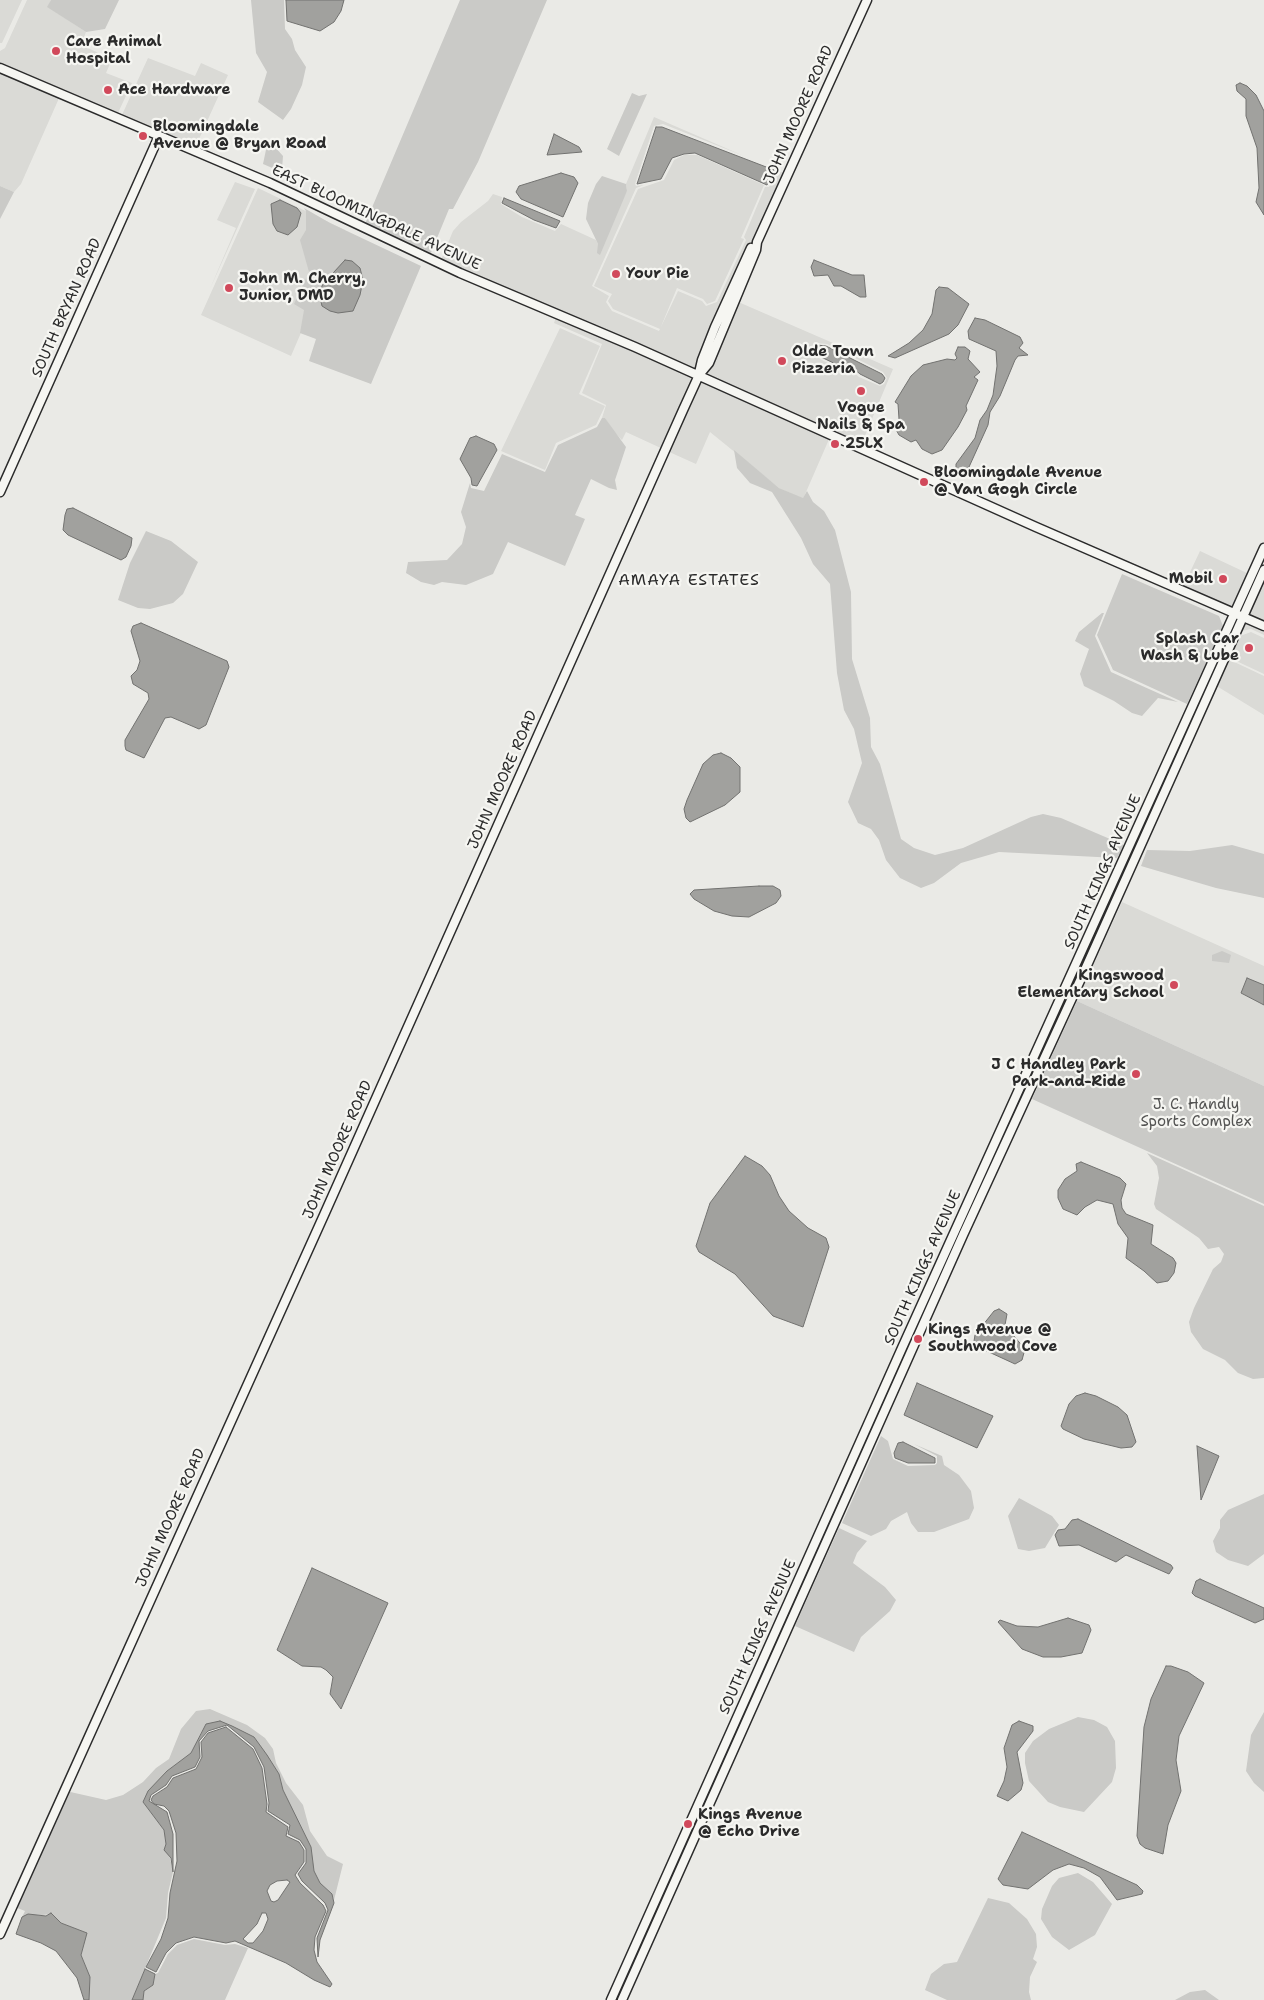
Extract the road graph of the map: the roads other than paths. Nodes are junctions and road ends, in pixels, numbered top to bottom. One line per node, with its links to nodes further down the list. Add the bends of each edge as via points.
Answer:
1 (867, 0): 4 (main road, JOHN MOORE ROAD, via 757,242 751,248 715,326)
2 (0, 68): 3 (main road, EAST BLOOMINGDALE AVENUE)
3 (159, 136): 4 (main road, EAST BLOOMINGDALE AVENUE, via 308,200 460,273); 5 (main road, SOUTH BRYAN ROAD)
4 (699, 375): 8 (main road, EAST BLOOMINGDALE AVENUE); 13 (main road, JOHN MOORE ROAD)
5 (0, 492)
6 (1264, 548): 8 (main road, SOUTH KINGS AVENUE)
7 (1264, 570): 9 (main road, SOUTH KINGS AVENUE)
8 (1235, 613): 9 (main road, EAST BLOOMINGDALE AVENUE); 11 (main road, SOUTH KINGS AVENUE)
9 (1244, 617): 10 (main road, EAST BLOOMINGDALE AVENUE); 12 (main road, SOUTH KINGS AVENUE)
10 (1264, 626)
11 (766, 1652): 12 (main road); 14 (main road, SOUTH KINGS AVENUE)
12 (775, 1656): 15 (main road, SOUTH KINGS AVENUE)
13 (0, 1934)
14 (611, 2000)
15 (622, 2000)

